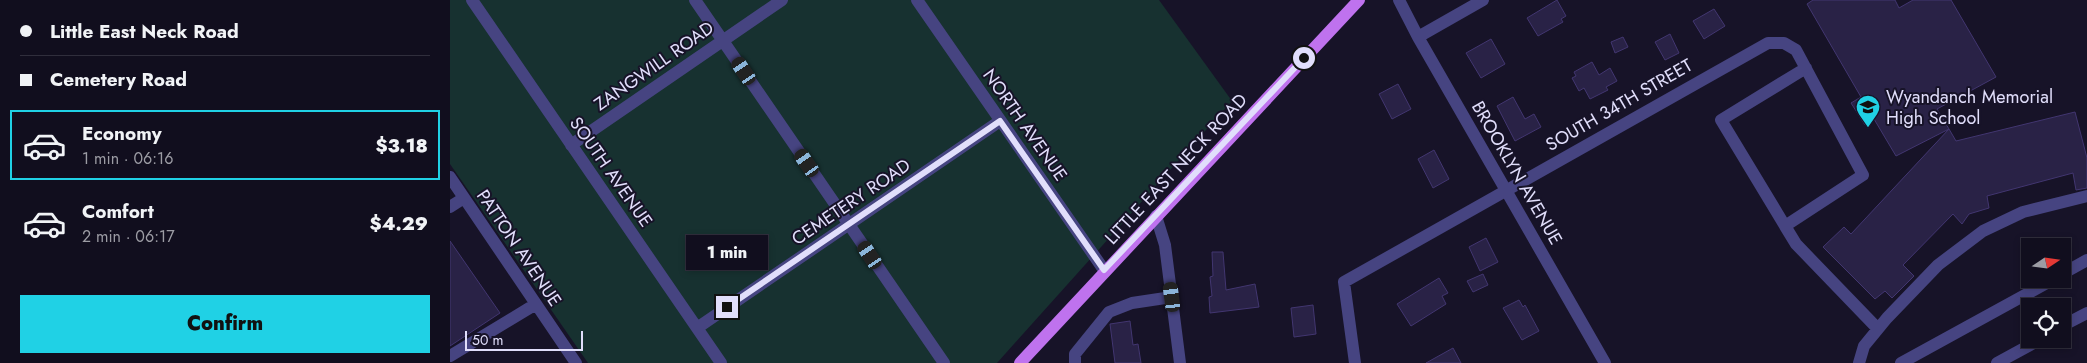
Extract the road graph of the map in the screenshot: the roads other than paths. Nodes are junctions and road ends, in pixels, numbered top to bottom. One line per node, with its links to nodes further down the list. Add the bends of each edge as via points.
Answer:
1 (472, 0): 12 (street, SOUTH AVENUE)
2 (695, 0): 9 (street)
3 (782, 0): 9 (street, ZANGWILL ROAD)
4 (917, 0): 11 (street, NORTH AVENUE)
5 (1359, 0): 18 (main road, LITTLE EAST NECK ROAD)
6 (1400, 0): 8 (street, BROOKLYN AVENUE)
7 (1483, 0): 8 (street)
8 (1418, 38): 14 (street, BROOKLYN AVENUE)
9 (723, 40): 12 (street, ZANGWILL ROAD); 19 (street)
10 (1806, 68): 14 (street, SOUTH 34TH STREET, via 1796,50 1784,43 1768,43); 20 (street, SOUTH 34TH STREET, via 1863,175); 20 (street, via 1721,120)
11 (1000, 121): 19 (street, CEMETERY ROAD); 23 (street, NORTH AVENUE)
12 (571, 145): 29 (street, SOUTH AVENUE)
13 (450, 177): 16 (street, PATTON AVENUE)
14 (1506, 190): 39 (street, SOUTH 34TH STREET, via 1344,282); 40 (street, BROOKLYN AVENUE)
15 (2087, 196): 30 (street, via 2023,212 1983,231 1938,265)
16 (464, 198): 17 (street); 26 (street, PATTON AVENUE)
17 (450, 207)
18 (1156, 216): 23 (main road, LITTLE EAST NECK ROAD); 25 (street, via 1165,245)
19 (849, 225): 29 (street, CEMETERY ROAD); 35 (street)
20 (1784, 226): 30 (street, via 1796,244)
21 (2087, 260): 22 (street)
22 (2071, 269)
23 (1104, 270): 36 (main road, LITTLE EAST NECK ROAD)
24 (2038, 288): 42 (street)
25 (1172, 297): 37 (street, via 1132,303 1109,312 1075,354); 38 (street)
26 (536, 304): 32 (street); 33 (street, PATTON AVENUE)
27 (2087, 313): 28 (street)
28 (2071, 321)
29 (697, 328): 34 (street, SOUTH AVENUE)
30 (1878, 329): 41 (street, via 1864,346)
31 (2024, 348): 43 (street)
32 (450, 356)
33 (576, 363)
34 (721, 363)
35 (944, 363)
36 (1020, 363)
37 (1075, 363)
38 (1180, 363)
39 (1355, 363)
40 (1604, 363)
41 (1859, 363)
42 (1901, 363)
43 (1997, 363)

